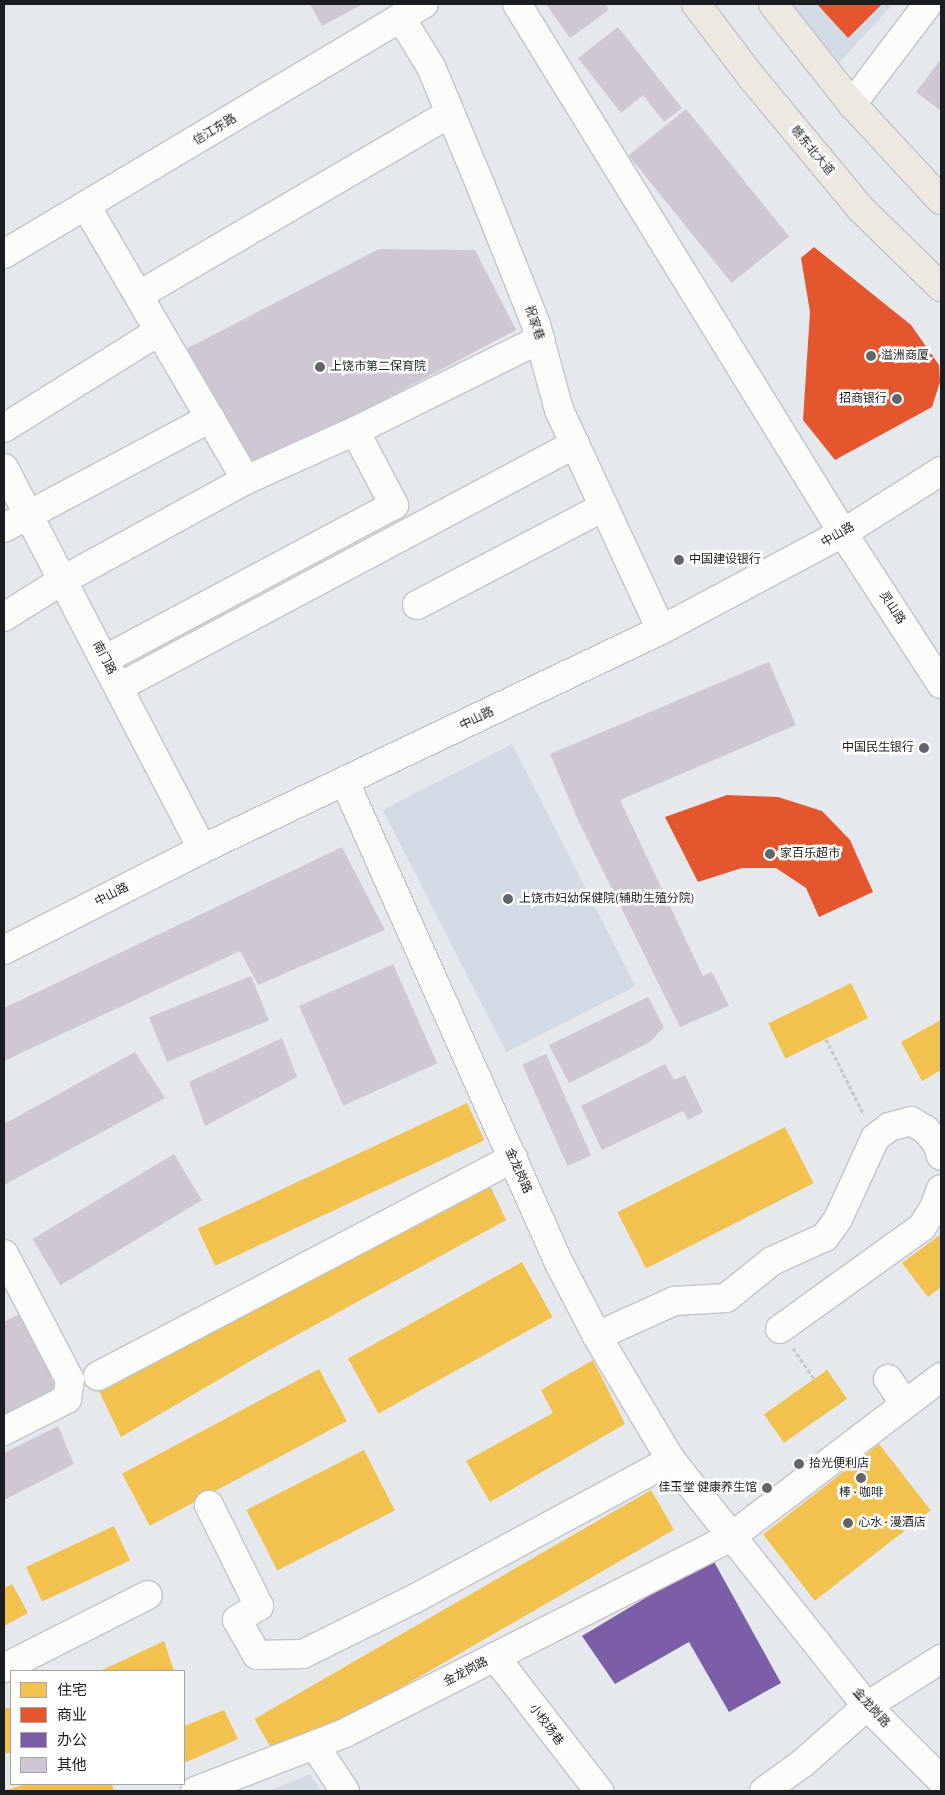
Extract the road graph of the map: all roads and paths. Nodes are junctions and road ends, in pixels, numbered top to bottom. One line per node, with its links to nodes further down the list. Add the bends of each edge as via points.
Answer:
1 (424, 4): 6 (street, 信江东路)
2 (517, 4): 26 (street, 灵山路)
3 (696, 4): 12 (main road, 赣东北大道, via 753,80 861,210)
4 (773, 4): 7 (main road)
5 (928, 4): 7 (street)
6 (401, 18): 8 (street, 祝家巷, via 430,67); 10 (street, 信江东路)
7 (852, 104): 9 (main road)
8 (450, 113): 13 (street); 15 (street, 祝家巷)
9 (941, 200)
10 (86, 206): 11 (street, 信江东路); 13 (street)
11 (4, 254)
12 (938, 282)
13 (138, 295): 14 (street)
14 (159, 331): 16 (street, via 199,388); 17 (street)
15 (540, 339): 18 (street); 19 (street, 祝家巷, via 559,410)
16 (210, 418): 22 (street); 24 (street)
17 (4, 428)
18 (355, 431): 22 (street); 31 (street, via 394,505)
19 (575, 444): 23 (street, 祝家巷); 33 (street)
20 (4, 468): 24 (street, 南门路)
21 (941, 471): 26 (street, 中山路)
22 (246, 480): 27 (street)
23 (604, 507): 28 (street); 30 (street, 祝家巷)
24 (28, 513): 25 (street); 27 (street, 南门路)
25 (4, 528)
26 (843, 533): 30 (street, 中山路); 32 (street, 灵山路)
27 (63, 580): 29 (street); 31 (street, 南门路)
28 (417, 605)
29 (4, 617)
30 (661, 630): 34 (street, 中山路)
31 (105, 660): 33 (street, 南门路)
32 (941, 684)
33 (119, 687): 35 (street, 南门路)
34 (345, 782): 35 (street, 中山路); 40 (street, 金龙岗路)
35 (202, 849): 36 (street, 中山路)
36 (4, 950)
37 (826, 1038): 38 (path)
38 (875, 1138): 39 (street, via 890,1127 911,1121 926,1130 938,1145); 44 (street, via 838,1219 825,1236 772,1261 726,1298 674,1300)
39 (941, 1156)
40 (513, 1158): 44 (street, 金龙岗路, via 559,1263); 45 (street)
41 (941, 1189): 43 (street, via 922,1227)
42 (4, 1254): 50 (street, via 70,1380 67,1399)
43 (780, 1329): 47 (path)
44 (597, 1336): 51 (street, 金龙岗路)
45 (98, 1376)
46 (941, 1377): 49 (street, 金龙岗路)
47 (814, 1378)
48 (888, 1379): 49 (street)
49 (905, 1404): 53 (street, 金龙岗路)
50 (4, 1431)
51 (671, 1460): 52 (street, via 414,1599 303,1654 256,1654 237,1620 259,1606); 53 (street, 金龙岗路)
52 (209, 1505)
53 (731, 1538): 55 (street, 金龙岗路); 58 (street, 金龙岗路)
54 (148, 1595): 56 (street)
55 (495, 1657): 59 (street, 金龙岗路); 63 (street, 小校场巷)
56 (4, 1668)
57 (936, 1672): 58 (street)
58 (867, 1706): 60 (street, 金龙岗路); 64 (street, via 803,1763)
59 (315, 1746): 61 (street, 金龙岗路); 62 (street)
60 (941, 1780)
61 (195, 1791)
62 (345, 1791)
63 (600, 1791)
64 (764, 1791)

